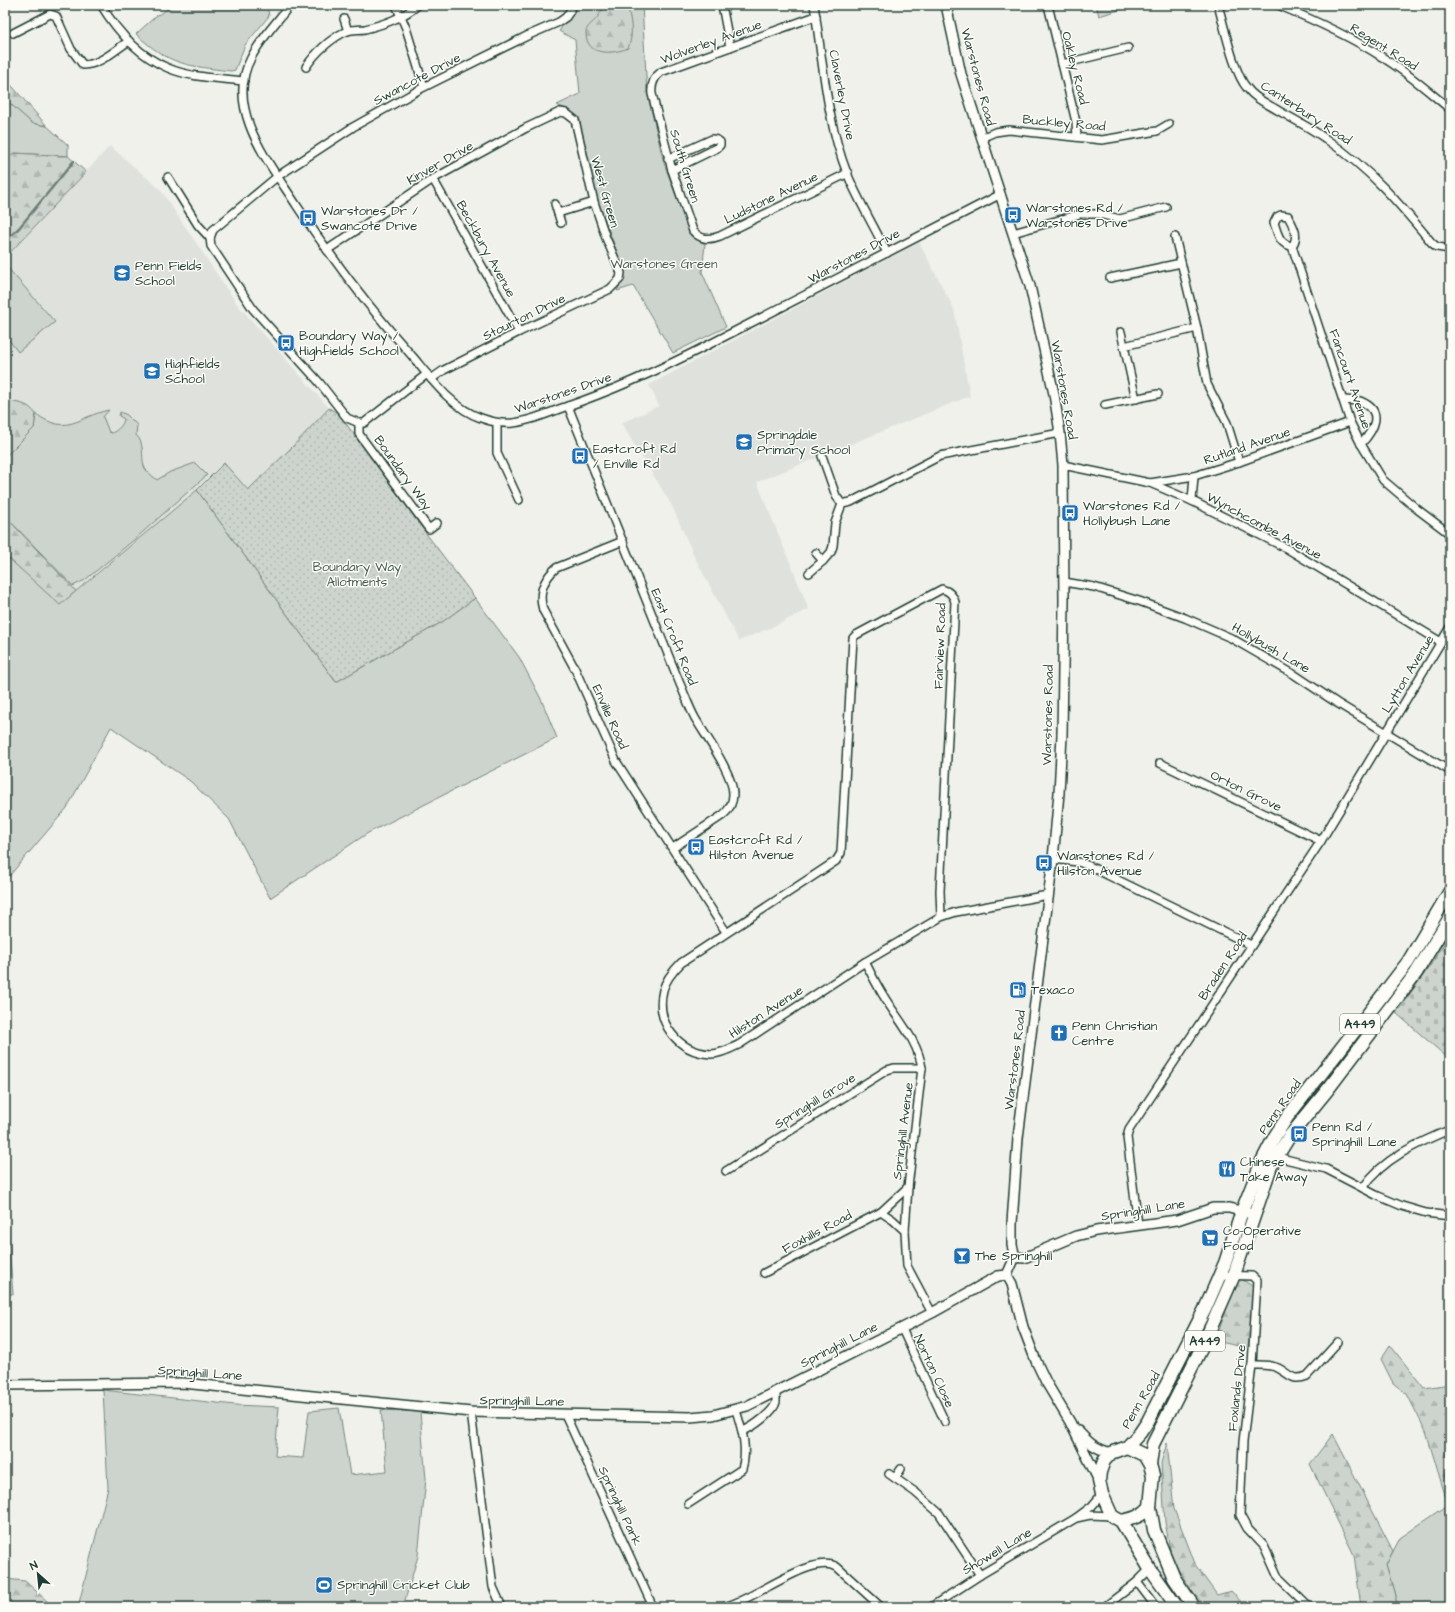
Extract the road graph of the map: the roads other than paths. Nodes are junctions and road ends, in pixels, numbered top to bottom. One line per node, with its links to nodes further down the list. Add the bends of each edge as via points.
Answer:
1 (290, 5): 22 (street, Warstones Drive, via 252,56)
2 (396, 5): 13 (street)
3 (418, 5): 13 (street)
4 (722, 5): 18 (street)
5 (814, 5): 12 (street, Claverley Drive)
6 (946, 5): 29 (street, Warstones Road, via 961,74)
7 (1048, 5): 20 (street, Oakley Road)
8 (1218, 5): 47 (street, Canterbury Road, via 1238,74 1246,88 1260,100 1321,135 1363,166 1396,199 1432,243 1437,247)
9 (1278, 5): 25 (street, Regent Road, via 1314,20 1375,53 1422,85)
10 (103, 6): 17 (street, via 119,31)
11 (571, 8): 23 (street, Swancote Drive, via 566,17 559,22)
12 (816, 16): 18 (street, Wolverley Avenue); 32 (street, Claverley Drive, via 829,109)
13 (402, 17): 15 (street, via 364,29); 23 (street)
14 (344, 19): 15 (street)
15 (348, 31): 21 (street, via 324,46)
16 (13, 33): 17 (street, via 50,14 56,16 71,49 83,65 96,62)
17 (129, 41): 22 (street, via 148,58 167,68 196,76)
18 (730, 47): 24 (street, Wolverley Avenue, via 661,72 654,79)
19 (1128, 48): 20 (street)
20 (1062, 64): 28 (street, Oakley Road, via 1076,122)
21 (306, 67)
22 (244, 81): 33 (street, Warstones Drive, via 243,99 248,121)
23 (424, 87): 33 (street, Swancote Drive, via 353,126)
24 (652, 94): 30 (street, South Green)
25 (1450, 109)
26 (571, 116): 35 (street, Kinver Drive, via 560,112 546,118); 37 (street, West Green, via 577,126)
27 (1169, 124): 28 (street, Buckley Road, via 1157,131 1102,140)
28 (1077, 137): 29 (street, Buckley Road, via 1009,130)
29 (981, 138): 36 (street, Warstones Road)
30 (668, 159): 31 (street, South Green); 31 (street, via 712,139 720,142 717,148)
31 (672, 170): 45 (street, South Green, via 693,231)
32 (848, 173): 45 (street, Ludstone Avenue, via 720,236); 49 (street, Claverley Drive)
33 (278, 176): 44 (street, Swancote Drive, via 213,230); 48 (street, Warstones Drive)
34 (168, 177): 44 (street, via 198,225)
35 (433, 179): 48 (street, Kinver Drive); 54 (street, Beckbury Avenue)
36 (1001, 194): 42 (street, Warstones Road); 49 (street, Warstones Drive)
37 (594, 202): 40 (street); 51 (street, West Green)
38 (555, 204): 40 (street)
39 (1166, 207): 42 (street, via 1120,220 1099,214 1080,214)
40 (558, 212): 41 (street)
41 (562, 223)
42 (1013, 233): 66 (street, Warstones Road, via 1033,301)
43 (1175, 237): 50 (street)
44 (210, 238): 64 (street, via 211,246 253,309 319,382 347,418)
45 (705, 239)
46 (1292, 246): 60 (street, Fancourt Avenue)
47 (1450, 249)
48 (327, 250): 57 (street, Warstones Drive, via 375,313)
49 (887, 253): 62 (street, Warstones Drive, via 680,359)
50 (1181, 263): 52 (street); 53 (street)
51 (621, 273): 54 (street, Stourton Drive, via 620,279 610,289)
52 (1110, 278)
53 (1196, 328): 56 (street); 69 (street, via 1206,384 1227,423)
54 (519, 332): 57 (street, Stourton Drive)
55 (1121, 332): 56 (street)
56 (1124, 346): 59 (street)
57 (430, 377): 64 (street, Stourton Drive, via 364,423); 65 (street, Warstones Drive, via 462,409)
58 (1158, 394): 59 (street)
59 (1136, 398): 61 (street)
60 (1344, 400): 63 (street, Fancourt Avenue); 67 (street, via 1359,401 1369,407 1374,414 1374,428)
61 (1105, 405)
62 (568, 406): 65 (street, Warstones Drive, via 526,421); 78 (street, East Croft Road)
63 (1350, 422): 67 (street, Fancourt Avenue); 69 (street, Rutland Avenue)
64 (359, 423): 76 (street, Boundary Way, via 359,434 428,529)
65 (496, 423): 73 (street, via 497,453)
66 (1060, 433): 70 (street, Warstones Road); 75 (street, via 940,456 851,502)
67 (1361, 444): 77 (street, Fancourt Avenue, via 1382,480)
68 (822, 456): 75 (street, via 836,496)
69 (1239, 462): 71 (street, Rutland Avenue)
70 (1063, 465): 72 (street, Wynchcombe Avenue); 82 (street, Warstones Road)
71 (1194, 476): 72 (street, Rutland Avenue); 74 (street)
72 (1150, 483): 74 (street, Wynchcombe Avenue)
73 (519, 500)
74 (1192, 501): 84 (street, Wynchcombe Avenue, via 1286,548)
75 (842, 504): 80 (street, via 835,524 831,552)
76 (437, 523)
77 (1450, 534)
78 (623, 541): 89 (street, East Croft Road, via 693,715 725,768 732,787 733,795 729,810); 89 (street, Enville Road, via 556,568 543,584 541,602 575,669 616,761)
79 (816, 554): 80 (street)
80 (823, 561): 81 (street)
81 (809, 573)
82 (1064, 582): 85 (street, Hollybush Lane, via 1094,587 1139,600 1231,638); 90 (street, Warstones Road, via 1062,735)
83 (1450, 627): 84 (street, Lytton Avenue)
84 (1441, 642): 85 (street, Lytton Avenue)
85 (1386, 733): 87 (street, Hollybush Lane); 88 (street, Braden Road)
86 (1160, 763): 88 (street, Orton Grove)
87 (1450, 771)
88 (1321, 841): 97 (street, Braden Road)
89 (673, 848): 96 (street, Enville Road)
90 (1053, 859): 93 (street, Warstones Road); 97 (street, via 1088,865)
91 (836, 861): 94 (street, Fairview Road, via 841,853 853,638 942,589 949,591 955,602 940,891); 96 (street, Hilston Avenue)
92 (1450, 891): 105 (highway, Penn Road / A449, via 1408,962 1274,1136)
93 (1048, 895): 94 (street, Hilston Avenue); 111 (street, Warstones Road, via 1018,1138 1012,1223)
94 (941, 917): 98 (street, Hilston Avenue)
95 (1450, 917): 101 (highway, Penn Road / A449, via 1416,973)
96 (726, 932): 98 (street, Hilston Avenue, via 672,971 663,989 662,1008 666,1026 680,1043 689,1049 713,1054 728,1050)
97 (1251, 945): 109 (street, Braden Road, via 1129,1130 1127,1138)
98 (865, 962): 99 (street, Springhill Avenue, via 915,1044)
99 (922, 1068): 102 (street, Springhill Grove, via 887,1070); 103 (street, Springhill Avenue)
100 (1449, 1130): 104 (street, via 1420,1143 1387,1164 1374,1174)
101 (1277, 1157): 104 (street, via 1326,1169); 107 (highway, Penn Road / A449, via 1271,1166)
102 (726, 1171)
103 (908, 1187): 106 (street, Foxhills Road); 110 (street, Springhill Avenue)
104 (1363, 1188): 108 (street, via 1402,1206)
105 (1242, 1211): 107 (street, Springhill Lane); 109 (street, Springhill Lane, via 1220,1208 1177,1220); 114 (highway, Penn Road / A449)
106 (881, 1212): 110 (street); 112 (street, Foxhills Road)
107 (1255, 1215): 115 (highway, Penn Road / A449)
108 (1450, 1216)
109 (1138, 1225): 111 (street, Springhill Lane, via 1076,1236 1024,1258)
110 (905, 1231): 116 (street, Springhill Avenue, via 907,1266)
111 (1015, 1256): 113 (street)
112 (764, 1273)
113 (1007, 1275): 116 (street, Springhill Lane, via 998,1276); 126 (street, via 1033,1354)
114 (1220, 1275): 115 (street, Foxlands Drive); 128 (highway, Penn Road / A449, via 1151,1414 1140,1433)
115 (1234, 1275): 119 (street, Foxlands Drive, via 1252,1276 1257,1281); 130 (highway, Penn Road / A449, via 1204,1343 1157,1434)
116 (932, 1313): 117 (street, Springhill Lane)
117 (902, 1329): 121 (street, Springhill Lane); 125 (street, Norton Close)
118 (1338, 1342): 119 (street, via 1307,1376 1301,1378 1291,1377 1267,1365)
119 (1252, 1365): 150 (street, Foxlands Drive, via 1243,1450 1240,1514 1244,1523 1264,1546 1278,1577)
120 (5, 1385): 123 (street, Springhill Lane, via 183,1383)
121 (776, 1392): 122 (street, Springhill Lane); 127 (street, via 776,1403 752,1428)
122 (736, 1410): 124 (street, Springhill Lane, via 690,1417); 127 (street)
123 (471, 1412): 124 (street, Springhill Lane); 141 (street, via 493,1587)
124 (566, 1414): 142 (street, Springhill Park)
125 (945, 1422)
126 (1070, 1422): 129 (street, via 1091,1445); 132 (street)
127 (744, 1432): 134 (street, via 746,1455 742,1469)
128 (1127, 1447): 129 (highway); 130 (highway, via 1144,1455)
129 (1111, 1453): 132 (highway, via 1104,1461)
130 (1150, 1465): 135 (highway, via 1153,1475)
131 (901, 1469): 139 (street, via 892,1476 939,1513)
132 (1099, 1481): 133 (highway)
133 (1102, 1494): 136 (street, Showell Lane, via 1092,1506); 137 (highway)
134 (688, 1504)
135 (1150, 1507): 137 (highway, via 1136,1518); 149 (highway, via 1154,1530 1162,1551 1174,1578)
136 (1076, 1518): 137 (street, Showell Lane, via 1090,1514); 139 (street, Showell Lane)
137 (1117, 1518): 138 (highway)
138 (1150, 1570): 140 (street); 148 (highway)
139 (980, 1575): 145 (street, Showell Lane)
140 (1137, 1582): 146 (street, via 1107,1605); 147 (street)
141 (502, 1607)
142 (653, 1607)
143 (723, 1607): 144 (street, via 740,1602 808,1568 832,1563)
144 (881, 1607)
145 (931, 1607)
146 (1109, 1607)
147 (1156, 1607)
148 (1176, 1607)
149 (1194, 1607)
150 (1309, 1607)

